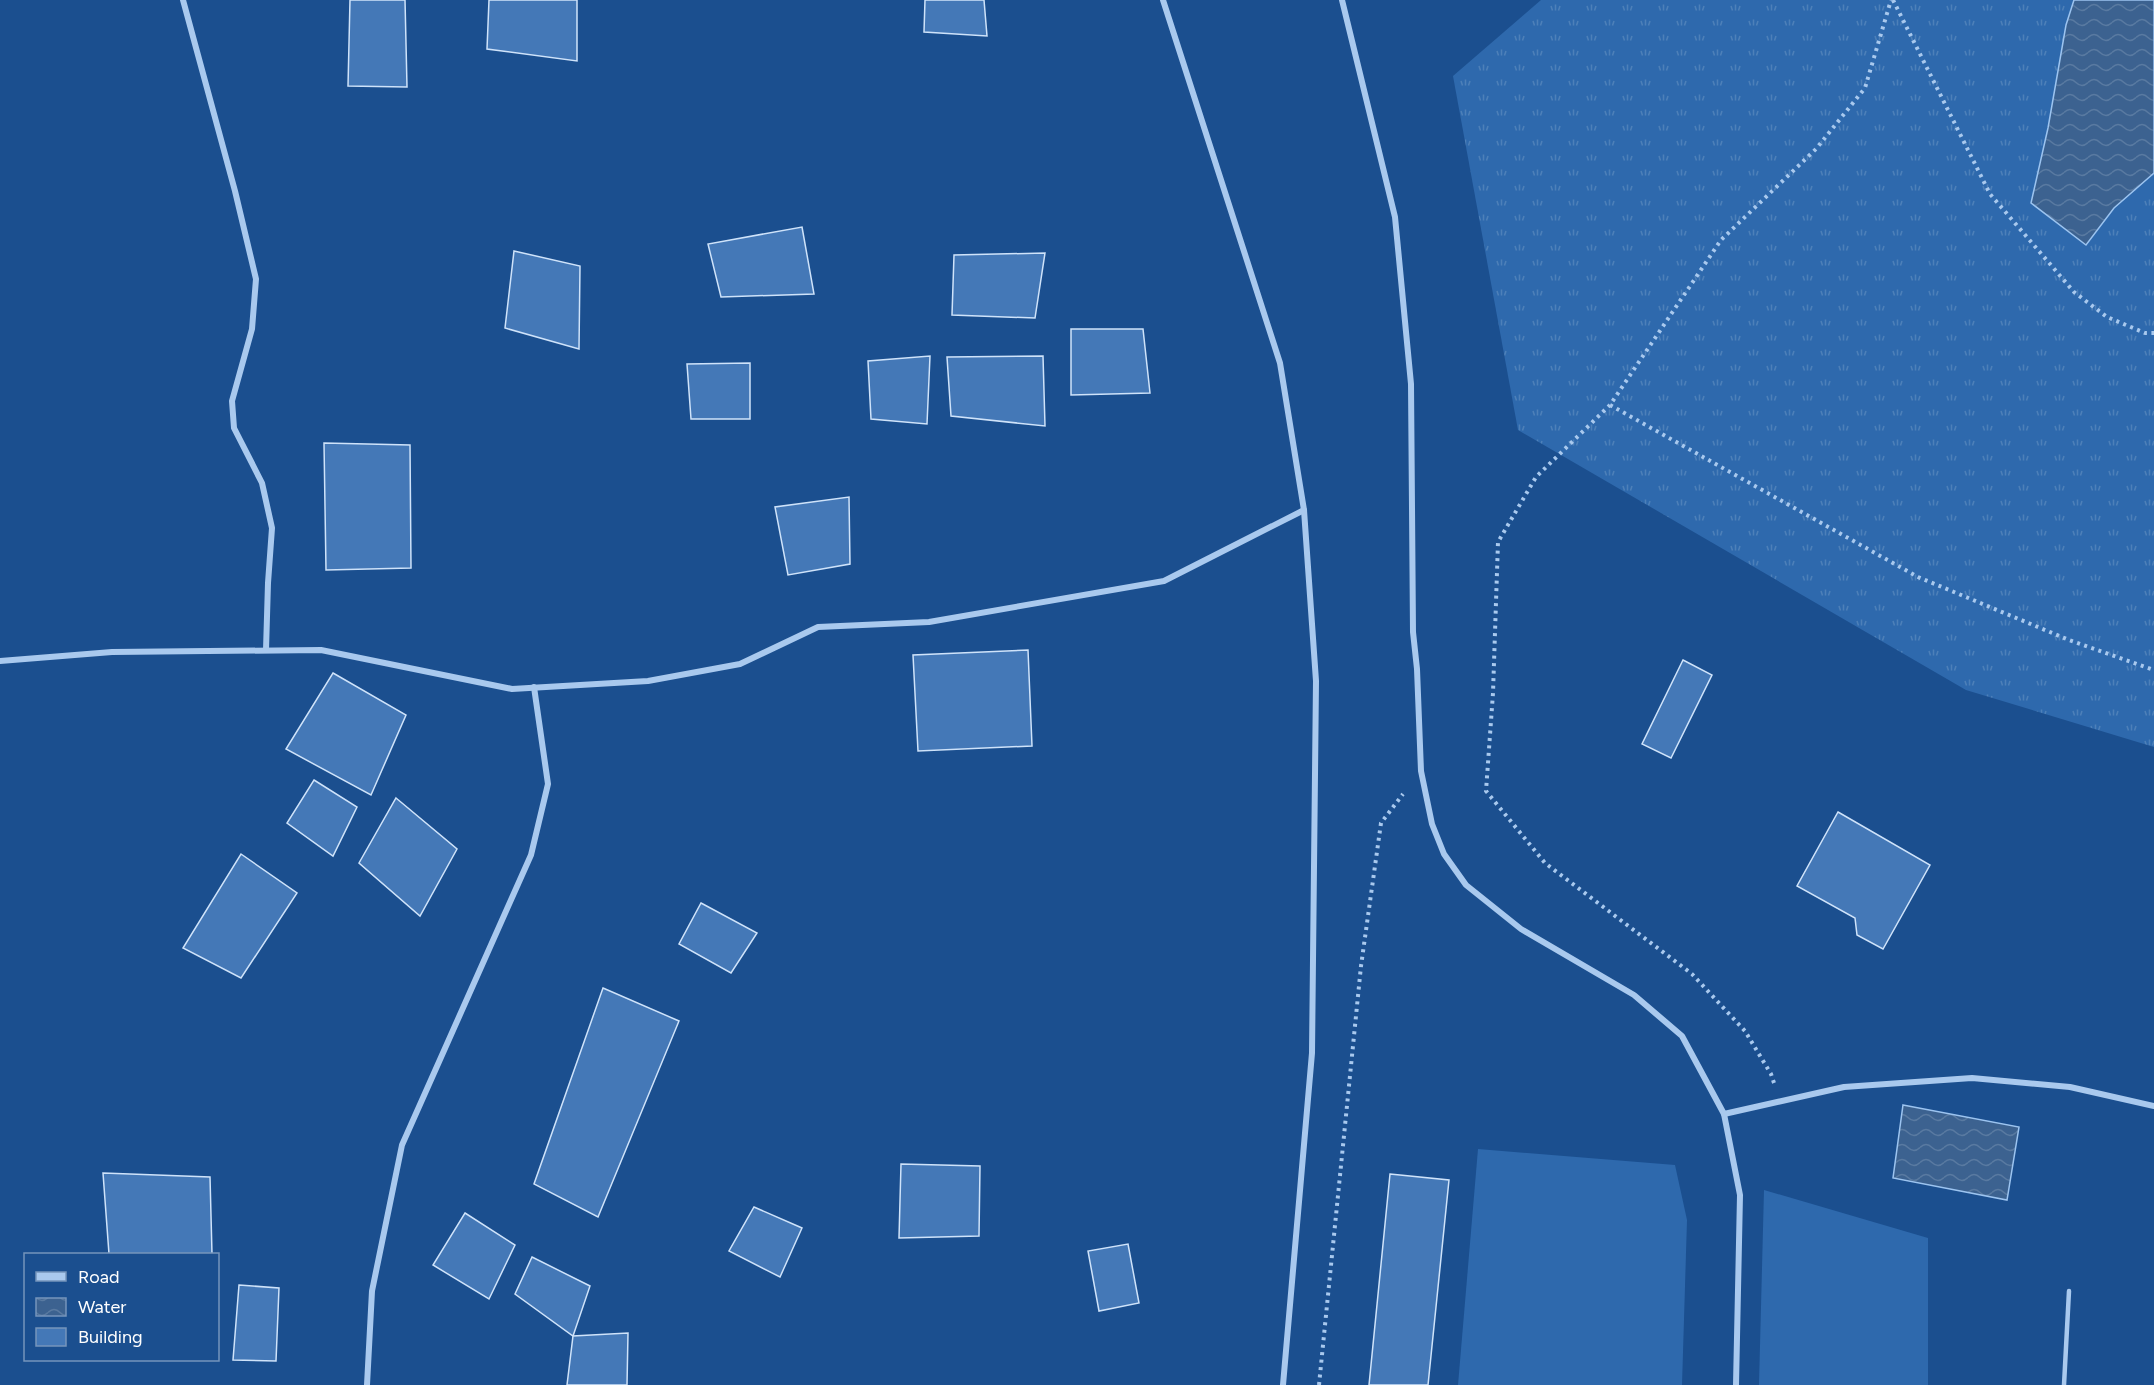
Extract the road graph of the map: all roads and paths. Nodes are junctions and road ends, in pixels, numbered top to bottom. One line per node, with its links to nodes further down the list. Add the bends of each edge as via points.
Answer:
1 (183, 0): 8 (street, via 256,279 252,329 232,402 234,428 262,483 272,528)
2 (1163, 0): 7 (street, via 1280,363)
3 (1342, 0): 12 (street, via 1395,217 1411,384 1413,632)
4 (1892, 0): 5 (path, via 1990,194 2074,292 2107,317); 6 (path, via 1865,88 1815,149 1721,240)
5 (2154, 333)
6 (1610, 405): 10 (path, via 1918,577 2069,640); 13 (path, via 1536,477 1498,542 1486,791 1545,863 1692,974 1745,1031 1771,1074)
7 (1304, 510): 11 (street, via 1164,581 929,622 818,627 740,664 648,681); 18 (street, via 1316,681 1312,1053)
8 (266, 650): 9 (street, via 112,652); 11 (street, via 321,650 512,689)
9 (0, 661)
10 (2154, 670)
11 (534, 687): 17 (street, via 548,784 531,855 402,1145 372,1291)
12 (1421, 771): 15 (street, via 1432,824 1444,854 1466,885 1521,929 1634,994 1682,1036); 19 (path, via 1381,823 1361,966)
13 (1779, 1101): 14 (street, via 1844,1087 1972,1078 2070,1087); 15 (street)
14 (2154, 1106)
15 (1724, 1114): 20 (street, via 1740,1194)
16 (2069, 1291): 21 (lane)
17 (367, 1385)
18 (1283, 1385)
19 (1319, 1385)
20 (1736, 1385)
21 (2064, 1385)

